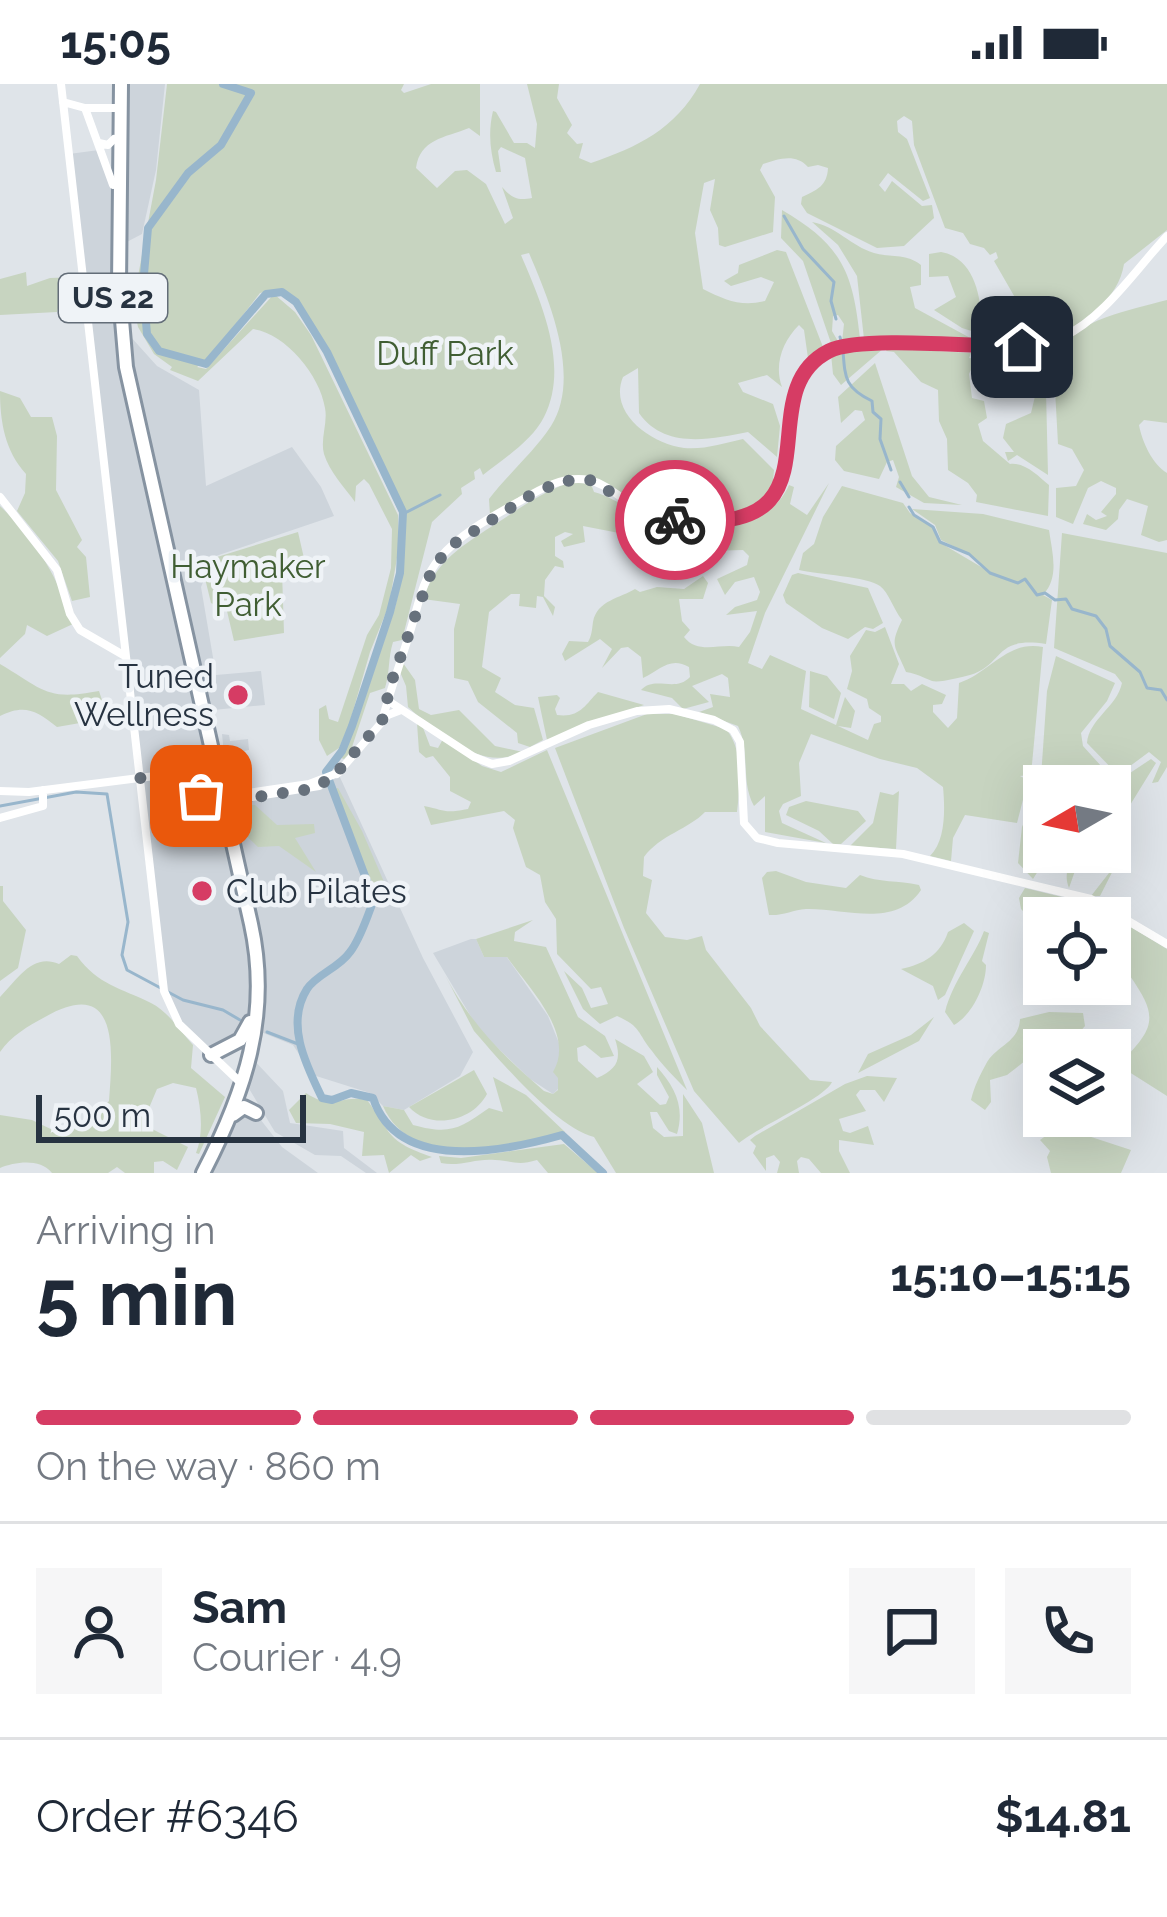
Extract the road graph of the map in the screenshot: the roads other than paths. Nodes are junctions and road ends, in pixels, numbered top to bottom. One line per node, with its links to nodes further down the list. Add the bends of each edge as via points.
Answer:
1 (61, 84): 3 (main road)
2 (117, 84): 5 (highway, US 22)
3 (63, 102): 4 (main road); 14 (main road)
4 (86, 108): 5 (main road); 7 (main road)
5 (117, 108): 6 (highway, US 22); 11 (highway, US 22, via 120,313)
6 (114, 139): 7 (main road); 8 (highway, US 22)
7 (98, 142): 8 (main road)
8 (113, 184): 10 (highway, US 22, via 114,327)
9 (1167, 236): 16 (main road, via 1094,316 1055,341 855,343 823,354 796,386 782,482 748,513 665,518 580,479 512,506 433,567)
10 (130, 425): 11 (highway); 13 (highway, US 22)
11 (141, 441): 15 (highway, US 22)
12 (0, 497): 14 (main road, via 57,570 80,630)
13 (182, 648): 15 (highway); 22 (highway, US 22)
14 (127, 657): 19 (main road)
15 (191, 661): 22 (highway, US 22)
16 (387, 700): 17 (main road); 18 (main road)
17 (403, 710): 18 (main road); 28 (main road, via 492,764 637,711 714,720 740,742 744,823 757,838 903,854 1066,892 1099,902)
18 (382, 721): 21 (main road, via 330,778)
19 (140, 778): 23 (main road); 24 (main road, via 163,777); 30 (main road, via 166,999)
20 (0, 791): 23 (main road)
21 (241, 796): 22 (highway); 26 (highway)
22 (218, 797): 24 (highway); 24 (highway); 26 (highway, US 22); 27 (highway, US 22)
23 (43, 798): 25 (main road)
24 (196, 800)
25 (0, 818)
26 (230, 829): 27 (highway, US 22)
27 (242, 901): 29 (highway, US 22); 31 (highway, US 22, via 257,961 258,1010)
28 (1167, 944)
29 (250, 1022): 30 (highway, via 240,1040); 31 (highway, US 22)
30 (211, 1055): 31 (main road)
31 (242, 1083): 33 (highway, US 22); 34 (highway, US 22)
32 (256, 1113): 33 (highway, via 244,1107)
33 (232, 1116): 34 (highway, US 22)
34 (200, 1173)

